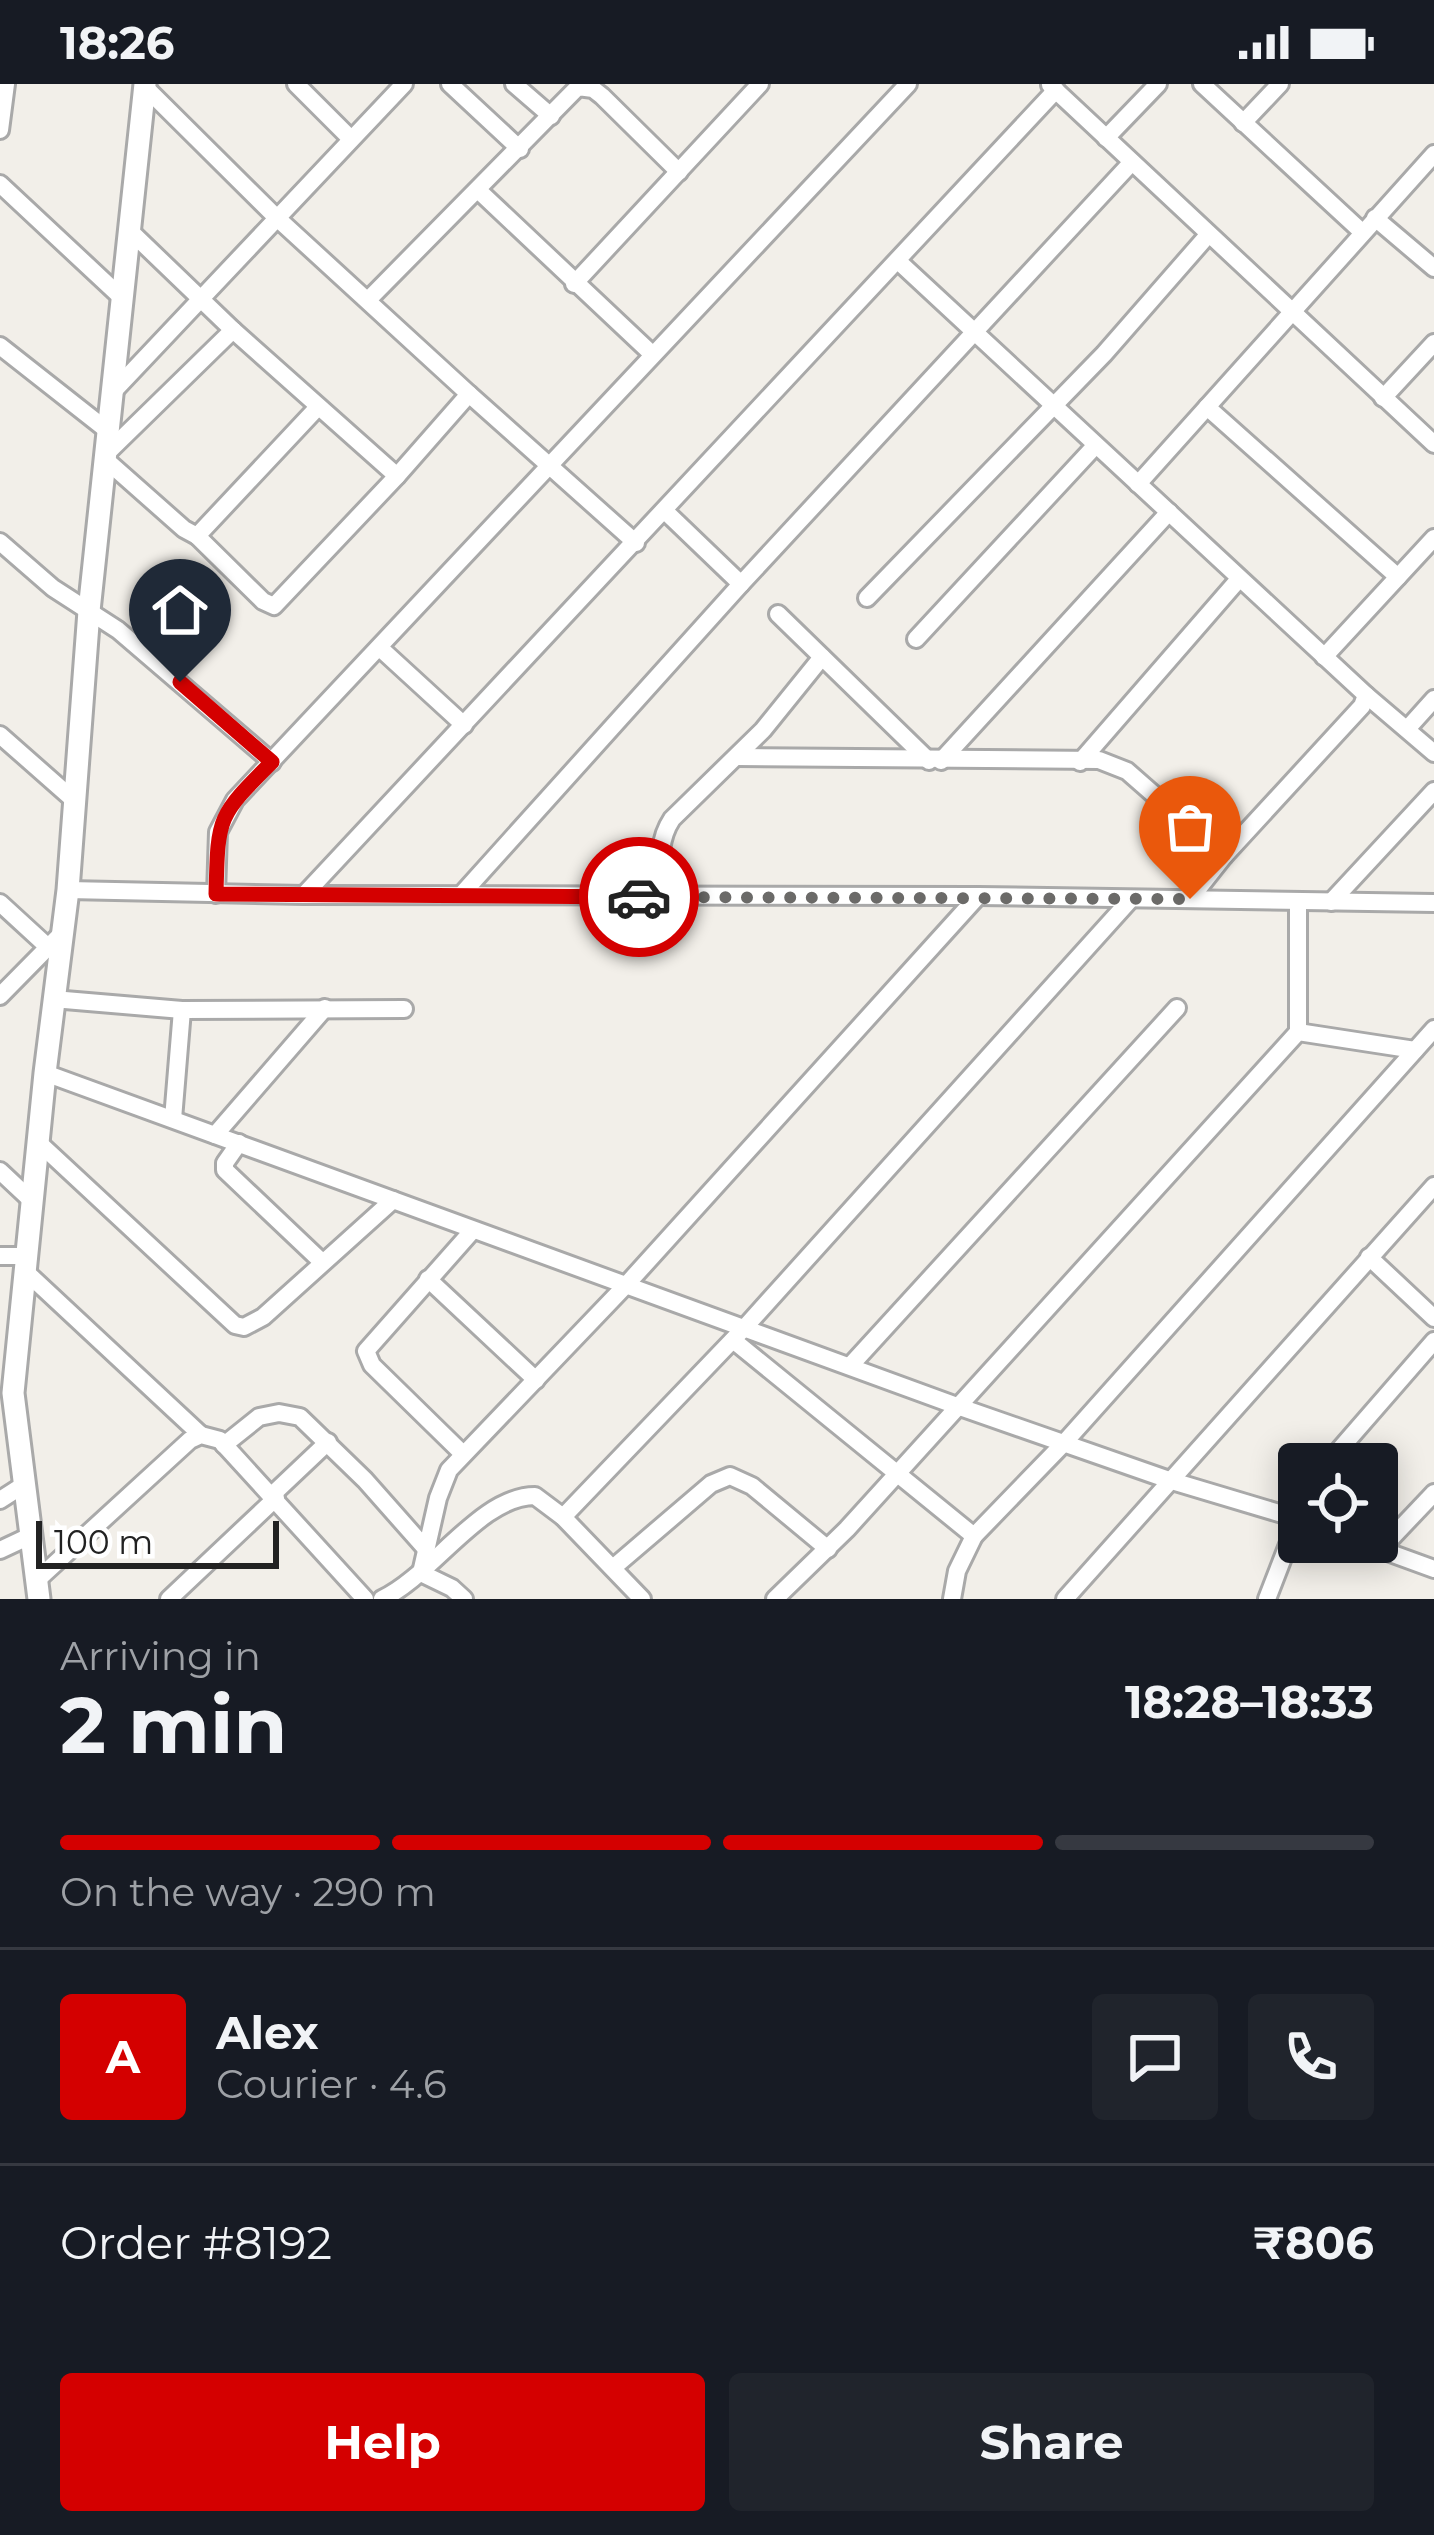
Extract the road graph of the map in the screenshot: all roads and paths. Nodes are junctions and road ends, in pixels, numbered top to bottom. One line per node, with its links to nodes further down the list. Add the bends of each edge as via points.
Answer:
1 (6, 84): 16 (street)
2 (296, 84): 18 (street)
3 (404, 84): 18 (street)
4 (450, 84): 19 (street)
5 (514, 84): 14 (street)
6 (760, 84): 22 (street)
7 (908, 84): 40 (street)
8 (1158, 84): 17 (street)
9 (1202, 84): 15 (street)
10 (1280, 84): 15 (street)
11 (145, 85): 25 (street); 27 (street)
12 (1053, 87): 17 (street); 29 (street)
13 (607, 90): 14 (street, via 578,87); 22 (street)
14 (551, 116): 19 (street)
15 (1243, 123): 26 (street)
16 (0, 130)
17 (1106, 138): 21 (street)
18 (351, 139): 25 (street)
19 (520, 149): 24 (street)
20 (1434, 154): 26 (street)
21 (1132, 162): 28 (street); 37 (street)
22 (679, 172): 31 (street)
23 (0, 184): 32 (street)
24 (478, 191): 31 (street); 34 (street)
25 (277, 218): 33 (street); 34 (street)
26 (1368, 225): 30 (street); 35 (street)
27 (129, 230): 32 (street); 33 (street)
28 (1208, 236): 35 (street); 44 (street)
29 (898, 261): 37 (street); 53 (street)
30 (1434, 268)
31 (574, 284): 40 (street)
32 (122, 298): 41 (street)
33 (202, 299): 36 (street); 41 (street)
34 (368, 300): 42 (street)
35 (1292, 310): 43 (street); 46 (street)
36 (233, 330): 45 (street); 49 (street)
37 (976, 333): 44 (street); 61 (street)
38 (1434, 343): 43 (street)
39 (1, 348): 49 (street)
40 (652, 354): 50 (street)
41 (112, 394): 49 (street)
42 (469, 394): 50 (street); 51 (street)
43 (1383, 398): 47 (street)
44 (1051, 405): 48 (street); 62 (street)
45 (318, 407): 51 (street); 55 (street)
46 (1207, 407): 52 (street); 59 (street)
47 (1434, 443)
48 (1095, 446): 52 (street); 65 (street)
49 (107, 448): 55 (street); 63 (street)
50 (551, 465): 58 (street); 66 (street)
51 (397, 476): 55 (street, via 274,606)
52 (1138, 484): 54 (street)
53 (666, 512): 58 (street); 61 (street)
54 (1168, 512): 60 (street); 76 (street)
55 (197, 536)
56 (1434, 538): 59 (street)
57 (0, 542): 63 (street)
58 (636, 543): 71 (street)
59 (1398, 577): 68 (street)
60 (1239, 579): 68 (street); 78 (street)
61 (741, 584): 84 (street)
62 (867, 598)
63 (89, 611): 77 (street); 80 (street)
64 (778, 614): 67 (street)
65 (916, 638)
66 (380, 648): 71 (street); 77 (street)
67 (822, 656): 75 (street); 76 (street)
68 (1324, 657): 69 (street)
69 (1366, 695): 72 (street); 81 (street)
70 (1434, 699): 72 (street)
71 (464, 725): 85 (street)
72 (1408, 728): 74 (street)
73 (0, 735): 80 (street)
74 (1434, 753)
75 (737, 758): 76 (street); 87 (street, via 664,832)
76 (935, 761): 78 (street)
77 (272, 762): 83 (street, via 224,815)
78 (1080, 762): 81 (street, via 1127,771)
79 (1434, 791): 91 (street)
80 (76, 802): 82 (street)
81 (1224, 856): 88 (street)
82 (68, 890): 83 (street); 94 (street)
83 (216, 894): 85 (street)
84 (460, 895): 85 (street); 87 (street)
85 (304, 896)
86 (979, 896): 87 (street); 89 (street); 119 (street)
87 (662, 897)
88 (1190, 899): 89 (street); 90 (street)
89 (1130, 900): 121 (street)
90 (1298, 902): 91 (street); 102 (street)
91 (1330, 902): 93 (street)
92 (0, 903): 94 (street)
93 (1434, 903)
94 (55, 940): 95 (street); 96 (street)
95 (0, 996)
96 (52, 999): 100 (street); 104 (street)
97 (1177, 1008): 123 (street)
98 (325, 1009): 99 (street); 100 (street); 106 (street)
99 (404, 1009)
100 (182, 1010): 105 (street)
101 (1434, 1029): 103 (street)
102 (1298, 1032): 103 (street); 126 (street)
103 (1415, 1050): 129 (street)
104 (45, 1073): 105 (street); 107 (street)
105 (173, 1119): 106 (street)
106 (215, 1135): 108 (street)
107 (38, 1142): 112 (street); 116 (street, via 235,1325 252,1325)
108 (239, 1143): 111 (street); 116 (street, via 225,1170)
109 (0, 1171): 112 (street)
110 (1434, 1186): 115 (street)
111 (393, 1200): 113 (street); 116 (street)
112 (33, 1202): 117 (street)
113 (473, 1230): 118 (street); 119 (street)
114 (0, 1256): 117 (street)
115 (1369, 1257): 120 (street); 134 (street)
116 (322, 1262)
117 (27, 1264): 125 (street); 127 (street)
118 (428, 1279): 124 (street); 132 (street, via 369,1344 367,1358)
119 (627, 1284): 121 (street); 124 (street)
120 (1434, 1318)
121 (739, 1333): 123 (street); 133 (street); 140 (street)
122 (1434, 1341): 130 (street)
123 (850, 1366): 126 (street)
124 (536, 1380): 132 (street)
125 (6, 1394): 135 (street)
126 (957, 1406): 129 (street); 133 (street)
127 (201, 1435): 131 (street); 152 (street)
128 (328, 1442): 131 (street, via 301,1417 279,1413 251,1421); 137 (street); 144 (street)
129 (1064, 1443): 134 (street); 143 (street)
130 (1345, 1443)
131 (224, 1445): 137 (street)
132 (463, 1454): 144 (street, via 442,1483)
133 (897, 1471): 143 (street); 145 (street)
134 (1172, 1481): 139 (street); 160 (street)
135 (25, 1484): 138 (street); 142 (street)
136 (1434, 1492): 141 (street)
137 (274, 1496): 153 (street); 154 (street)
138 (0, 1500)
139 (1278, 1512)
140 (563, 1516): 149 (street); 151 (street, via 536,1496 508,1500)
141 (1398, 1531)
142 (32, 1534): 146 (street); 152 (street)
143 (974, 1536): 159 (street)
144 (426, 1549): 151 (street)
145 (828, 1549): 149 (street, via 730,1475); 158 (street)
146 (0, 1550)
147 (1398, 1556): 150 (street)
148 (1279, 1563): 161 (street)
149 (614, 1567): 157 (street)
150 (1434, 1569)
151 (421, 1573): 155 (street); 156 (street)
152 (38, 1590)
153 (169, 1599)
154 (365, 1599)
155 (382, 1599)
156 (464, 1599)
157 (642, 1599)
158 (775, 1599)
159 (952, 1599)
160 (1065, 1599)
161 (1267, 1599)

